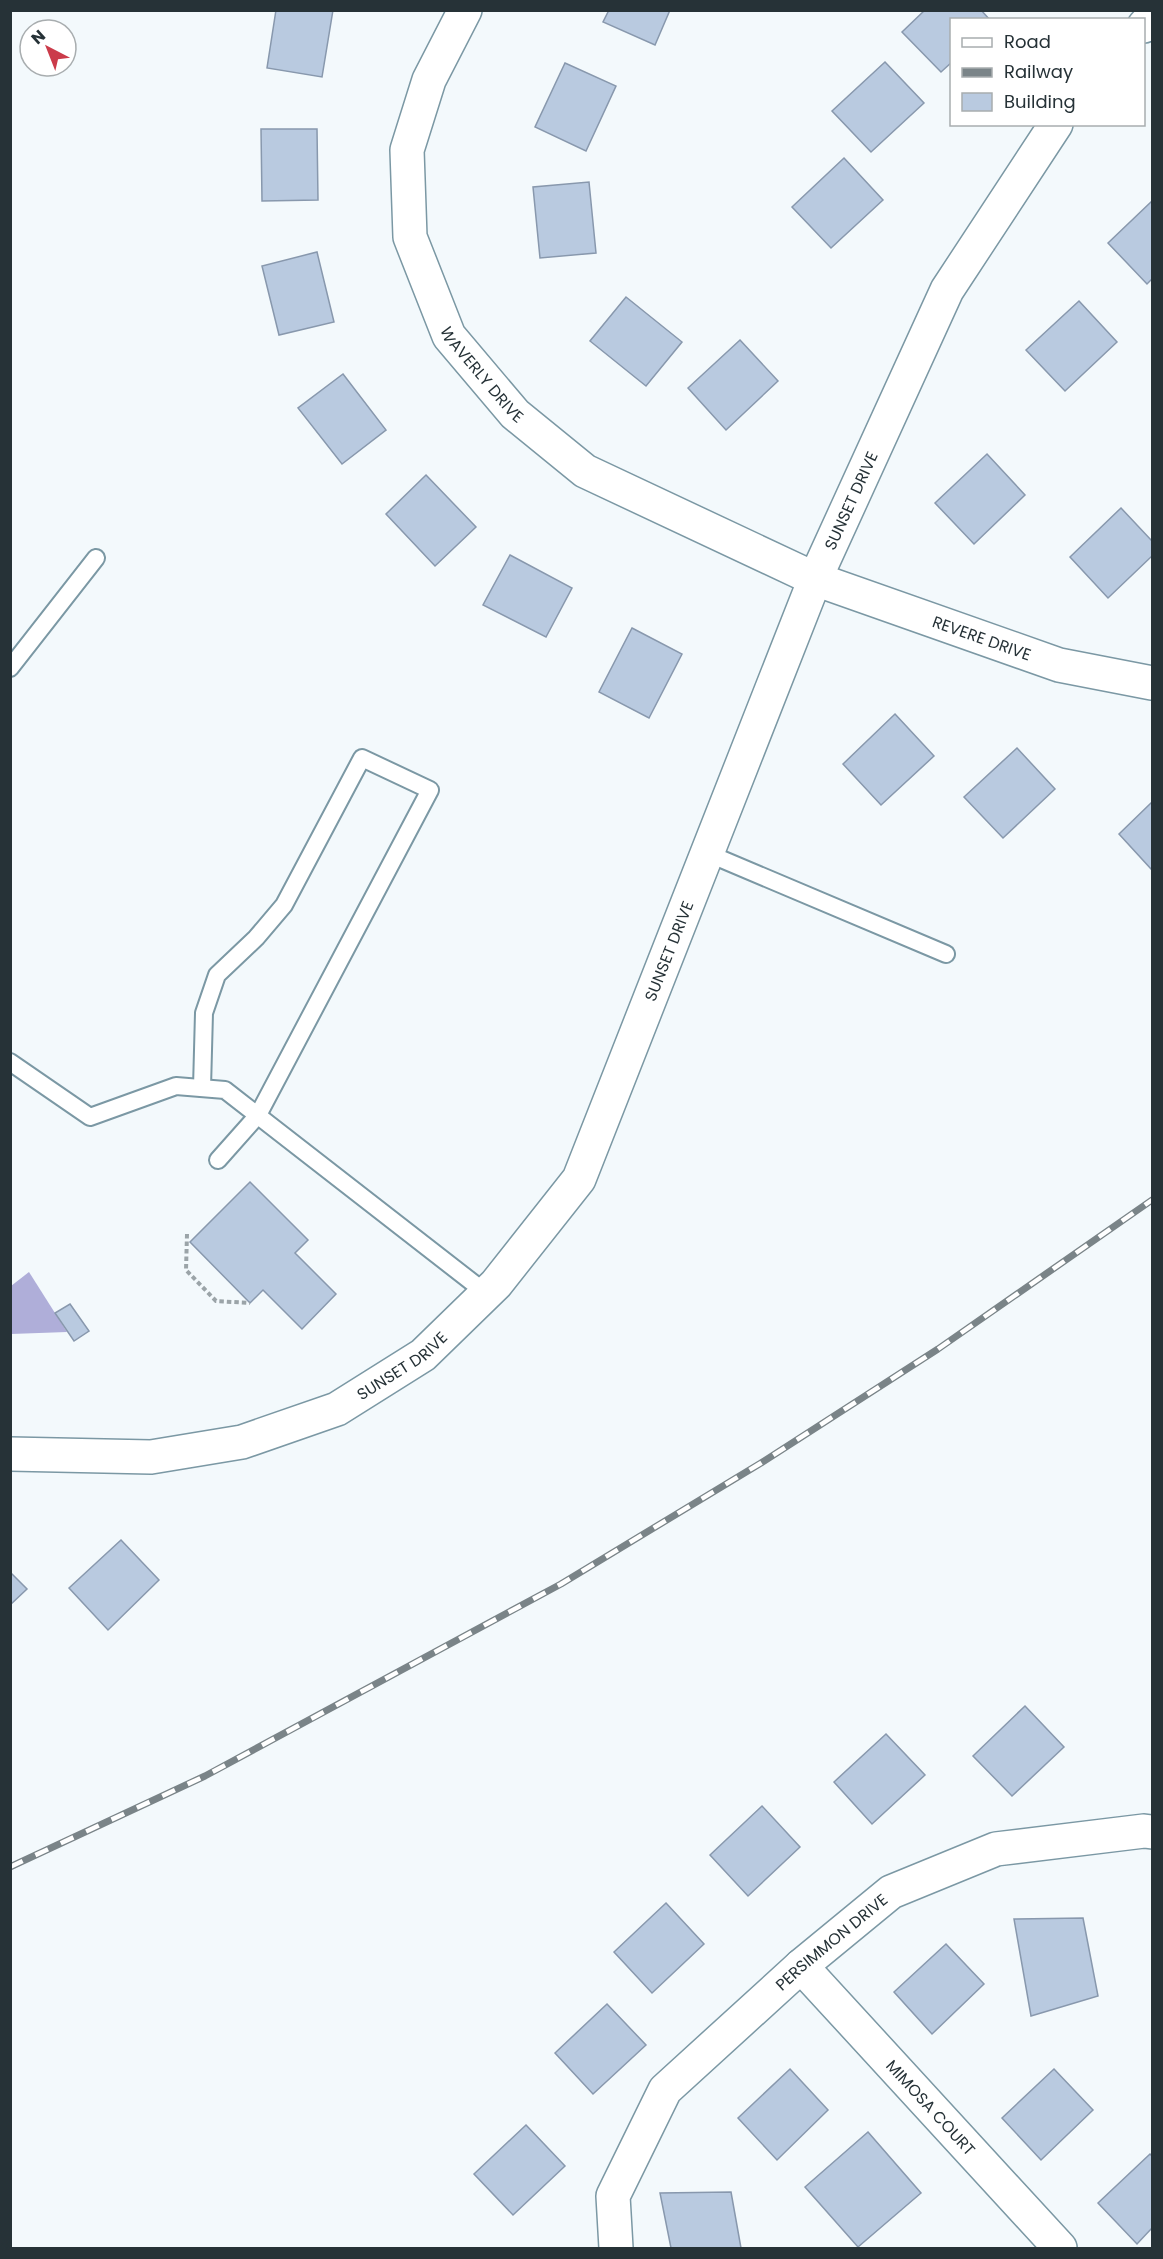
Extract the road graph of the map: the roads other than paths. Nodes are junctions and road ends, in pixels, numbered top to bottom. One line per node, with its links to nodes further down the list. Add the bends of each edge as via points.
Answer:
1 (465, 10): 4 (street, WAVERLY DRIVE, via 429,80 407,150 410,237 449,336 515,414 585,471)
2 (1055, 126): 4 (street, SUNSET DRIVE, via 946,290)
3 (96, 558): 5 (lane)
4 (815, 579): 6 (street, REVERE DRIVE, via 1059,665); 7 (street, SUNSET DRIVE)
5 (10, 668)
6 (1152, 683)
7 (707, 853): 8 (lane); 13 (street, SUNSET DRIVE, via 579,1179)
8 (946, 954)
9 (10, 1062): 10 (lane, via 90,1117 176,1086)
10 (202, 1088): 11 (lane, via 225,1090); 11 (lane, via 204,1013 217,975 284,905 362,758 430,790)
11 (258, 1115): 12 (lane); 13 (lane)
12 (218, 1160)
13 (486, 1293): 14 (street, SUNSET DRIVE, via 423,1355 337,1409 242,1442 151,1457)
14 (10, 1454)
15 (1148, 1831): 16 (street, PERSIMMON DRIVE, via 996,1849 891,1892)
16 (801, 1966): 17 (street, PERSIMMON DRIVE, via 665,2090 613,2196); 18 (street, MIMOSA COURT)
17 (616, 2248)
18 (1060, 2248)

